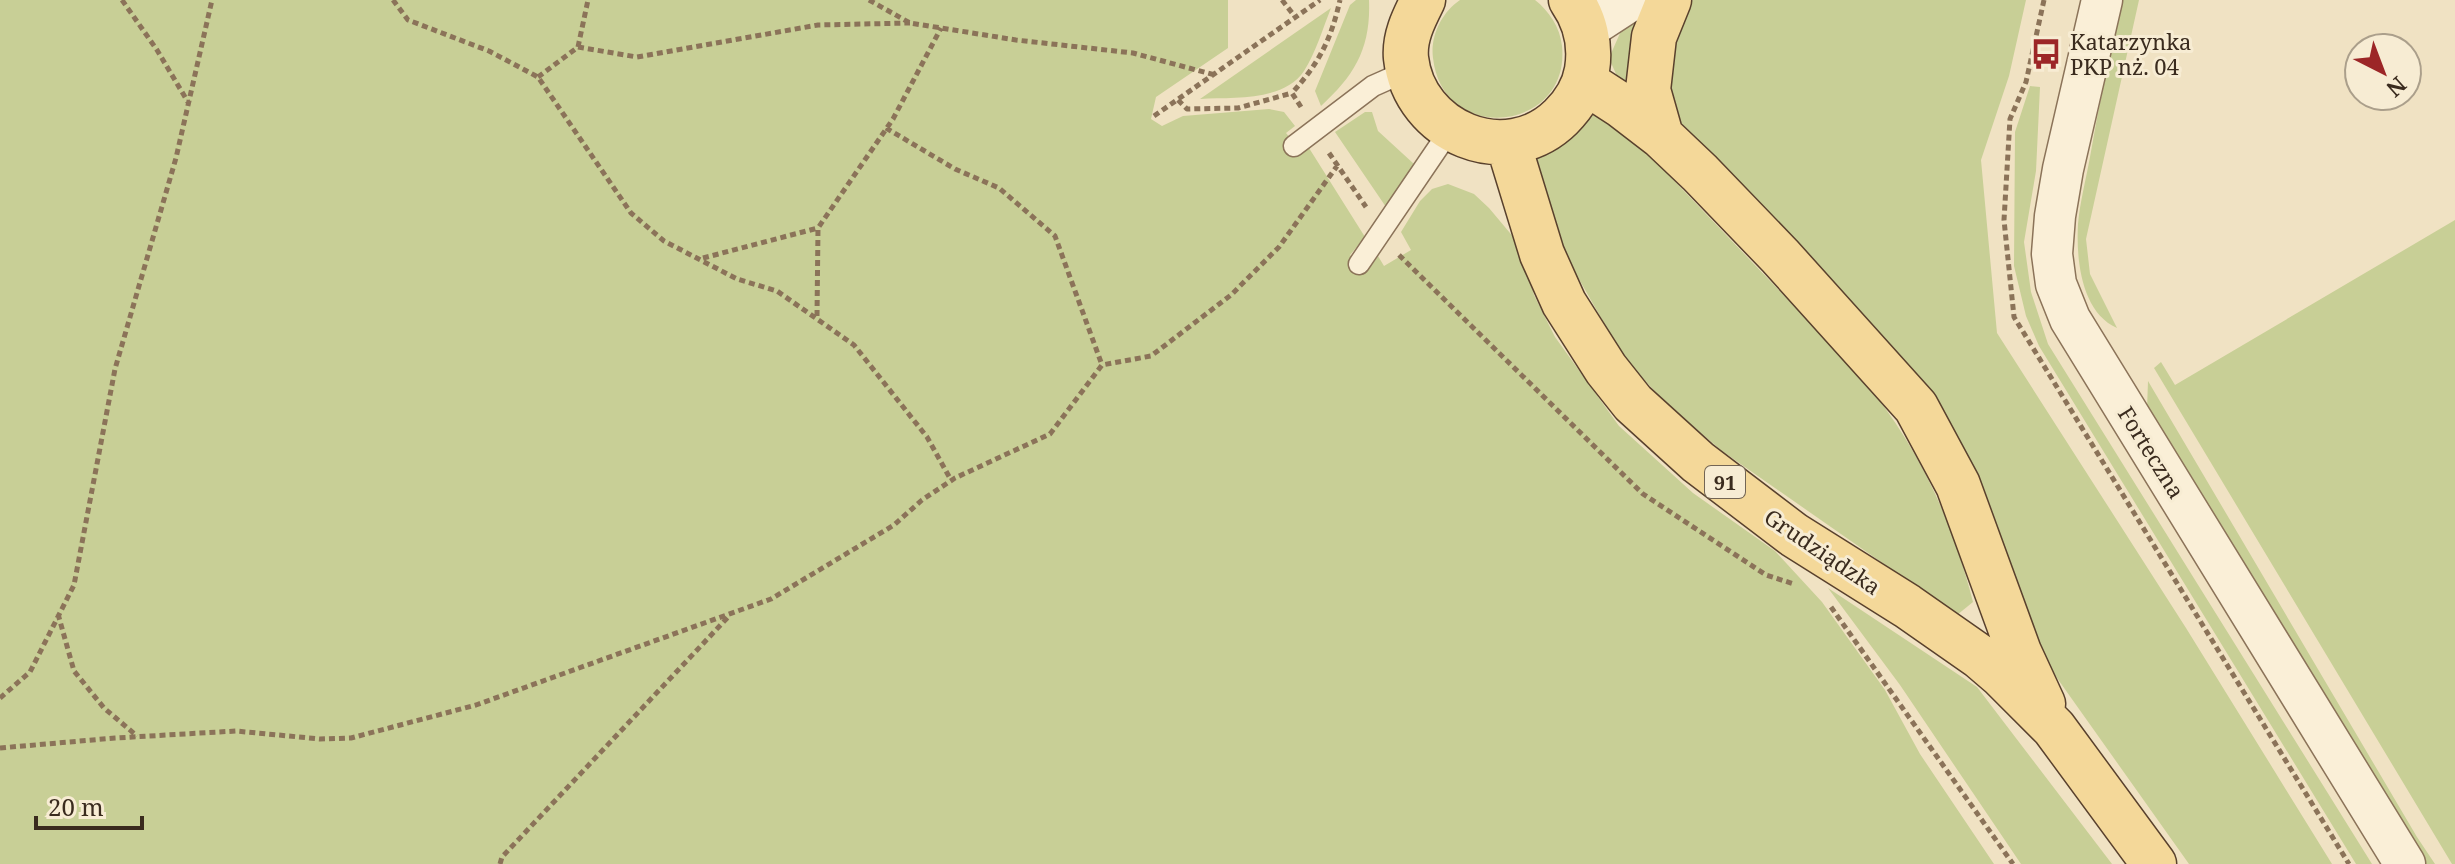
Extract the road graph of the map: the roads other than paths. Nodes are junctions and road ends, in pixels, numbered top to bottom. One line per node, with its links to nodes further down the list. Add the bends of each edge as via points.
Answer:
1 (1628, 0): 5 (street)
2 (1669, 0): 9 (main road, via 1654,37 1648,90)
3 (2102, 0): 15 (street, Forteczna, via 2055,216 2056,284 2070,319)
4 (1409, 9): 6 (main road)
5 (1578, 14): 7 (main road, via 1588,61)
6 (1409, 70): 8 (main road, via 1427,111); 11 (lane, via 1373,86)
7 (1585, 82): 9 (main road, Grudziądzka / 91); 10 (main road, via 1552,125)
8 (1450, 130): 10 (main road, via 1478,141); 12 (lane)
9 (1661, 136): 13 (main road, Grudziądzka / 91, via 1780,256 1916,407 1958,485 2019,652)
10 (1508, 143): 13 (main road, Grudziądzka / 91, via 1542,254 1564,303 1633,403 1698,462 1794,535 1980,657)
11 (1294, 146)
12 (1359, 264)
13 (2054, 728): 14 (main road, Grudziądzka / 91)
14 (2154, 864)
15 (2405, 864)

